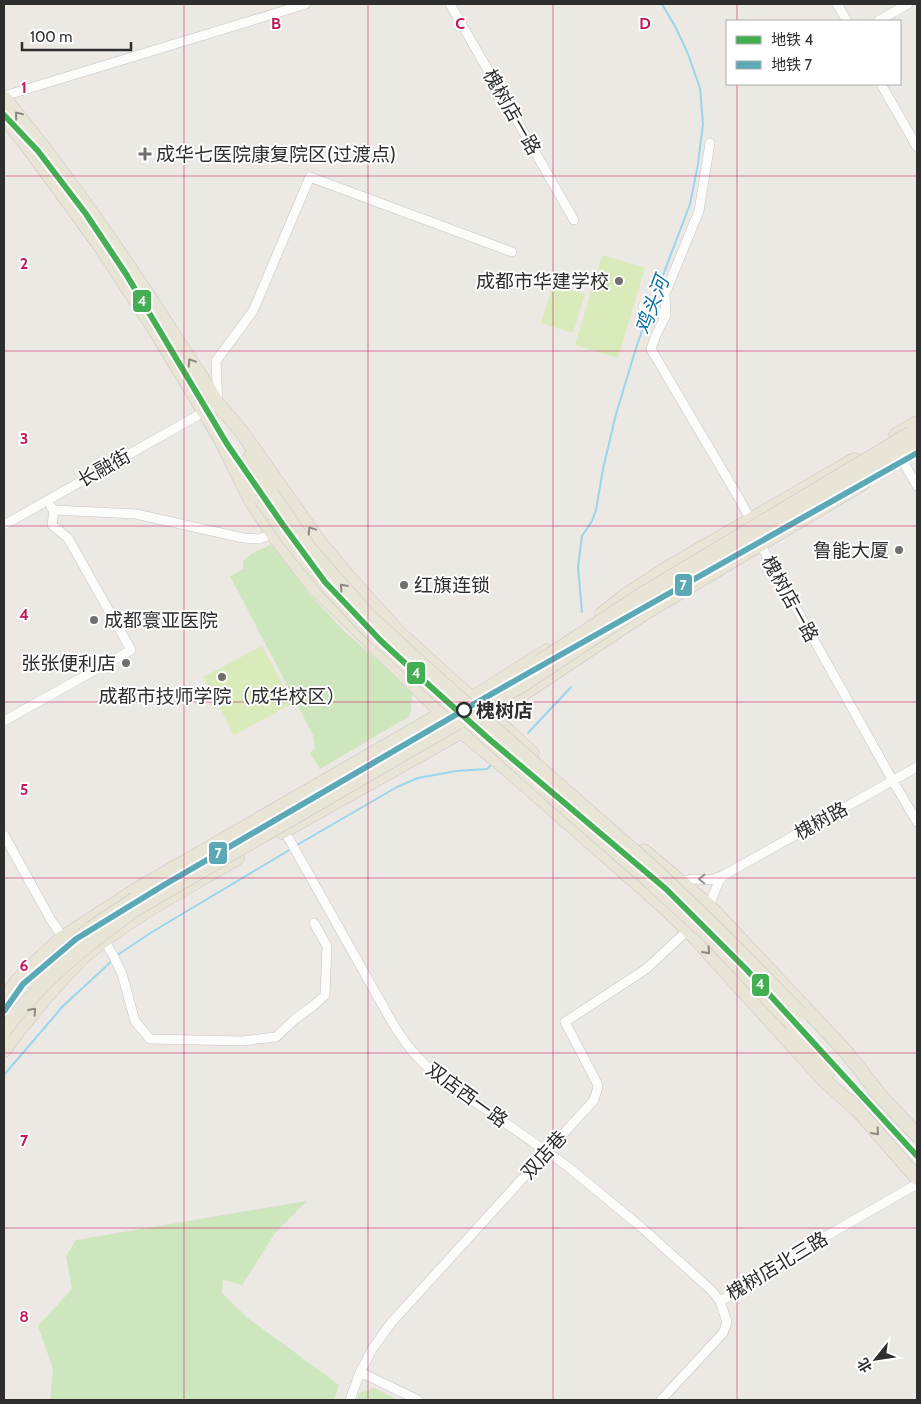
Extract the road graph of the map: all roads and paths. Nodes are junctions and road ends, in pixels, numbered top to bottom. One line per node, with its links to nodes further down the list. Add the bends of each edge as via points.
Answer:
1 (306, 4): 8 (street)
2 (450, 4): 12 (street, 槐树店一路)
3 (837, 4): 5 (street)
4 (908, 4): 6 (street)
5 (846, 20)
6 (880, 20)
7 (882, 85): 11 (street)
8 (4, 97): 16 (main road, one-way to 8, via 107,234)
9 (4, 117): 17 (main road, via 101,247)
10 (710, 143): 15 (street, via 700,211 665,294)
11 (917, 147)
12 (574, 220)
13 (512, 252): 16 (street, via 310,177 253,311 216,361)
14 (643, 306): 15 (street)
15 (666, 315): 26 (street, 槐树店一路, via 651,348)
16 (218, 404): 17 (street, 长融街); 23 (main road); 30 (main road, one-way to 16, via 399,633 345,573)
17 (204, 412): 19 (main road); 24 (street, 长融街)
18 (916, 432): 26 (main road); 49 (main road, bridge, via 641,594 519,676 128,903 91,928 61,954); 51 (main road, bridge, via 524,684 134,910 47,980)
19 (220, 438): 23 (main road); 28 (main road, via 250,499)
20 (917, 451): 21 (main road)
21 (902, 460): 22 (street); 29 (main road)
22 (917, 486)
23 (266, 496): 50 (main road, bridge, via 369,616 652,867 718,930)
24 (46, 501): 25 (street); 27 (street, 长融街)
25 (54, 510): 28 (street, via 136,514 242,538 259,539); 33 (street, via 52,525 68,538 131,650)
26 (751, 520): 29 (street, 槐树店一路); 30 (main road, via 629,593 594,621)
27 (4, 525)
28 (273, 534): 31 (main road, via 310,583)
29 (760, 544): 32 (main road, via 643,614); 36 (street, 槐树店一路)
30 (471, 698): 31 (main road); 32 (main road)
31 (443, 713): 34 (main road); 45 (main road, via 136,890)
32 (491, 716): 34 (main road); 41 (main road)
33 (4, 721)
34 (462, 732): 39 (main road); 44 (main road, via 507,768)
35 (917, 767): 36 (street, 槐树路)
36 (893, 781): 37 (street, 槐树店一路); 40 (street, 槐树路)
37 (917, 822)
38 (4, 835): 45 (street)
39 (287, 836): 46 (main road, via 138,916); 56 (street, 双店西一路, via 404,1042 438,1076)
40 (724, 875): 41 (street, one-way to 41, via 711,880); 42 (street)
41 (680, 882): 42 (main road)
42 (709, 906): 53 (main road, via 848,1054)
43 (314, 923): 46 (street, via 327,946 325,995 276,1037 242,1041 150,1039 135,1021 122,974)
44 (688, 930): 54 (main road, one-way to 54, via 823,1079); 56 (street, 双店巷, via 646,969 565,1022 598,1087 594,1100)
45 (62, 938): 47 (street); 48 (main road, via 23,975)
46 (104, 940): 47 (main road)
47 (81, 959): 52 (main road, one-way to 47)
48 (4, 1000)
49 (4, 1015)
50 (797, 1019): 53 (main road); 54 (main road)
51 (4, 1031)
52 (4, 1050)
53 (880, 1094): 55 (main road)
54 (855, 1108): 57 (main road, one-way to 57)
55 (917, 1134)
56 (548, 1152): 59 (street, 双店西一路, via 641,1227); 60 (street, 双店巷, via 391,1323)
57 (917, 1178)
58 (917, 1184): 59 (street, 槐树店北三路)
59 (720, 1301): 63 (street, 槐树店北三路, via 727,1322 723,1333)
60 (360, 1372): 61 (street, 双店巷); 62 (street)
61 (350, 1400)
62 (418, 1400)
63 (661, 1400)

